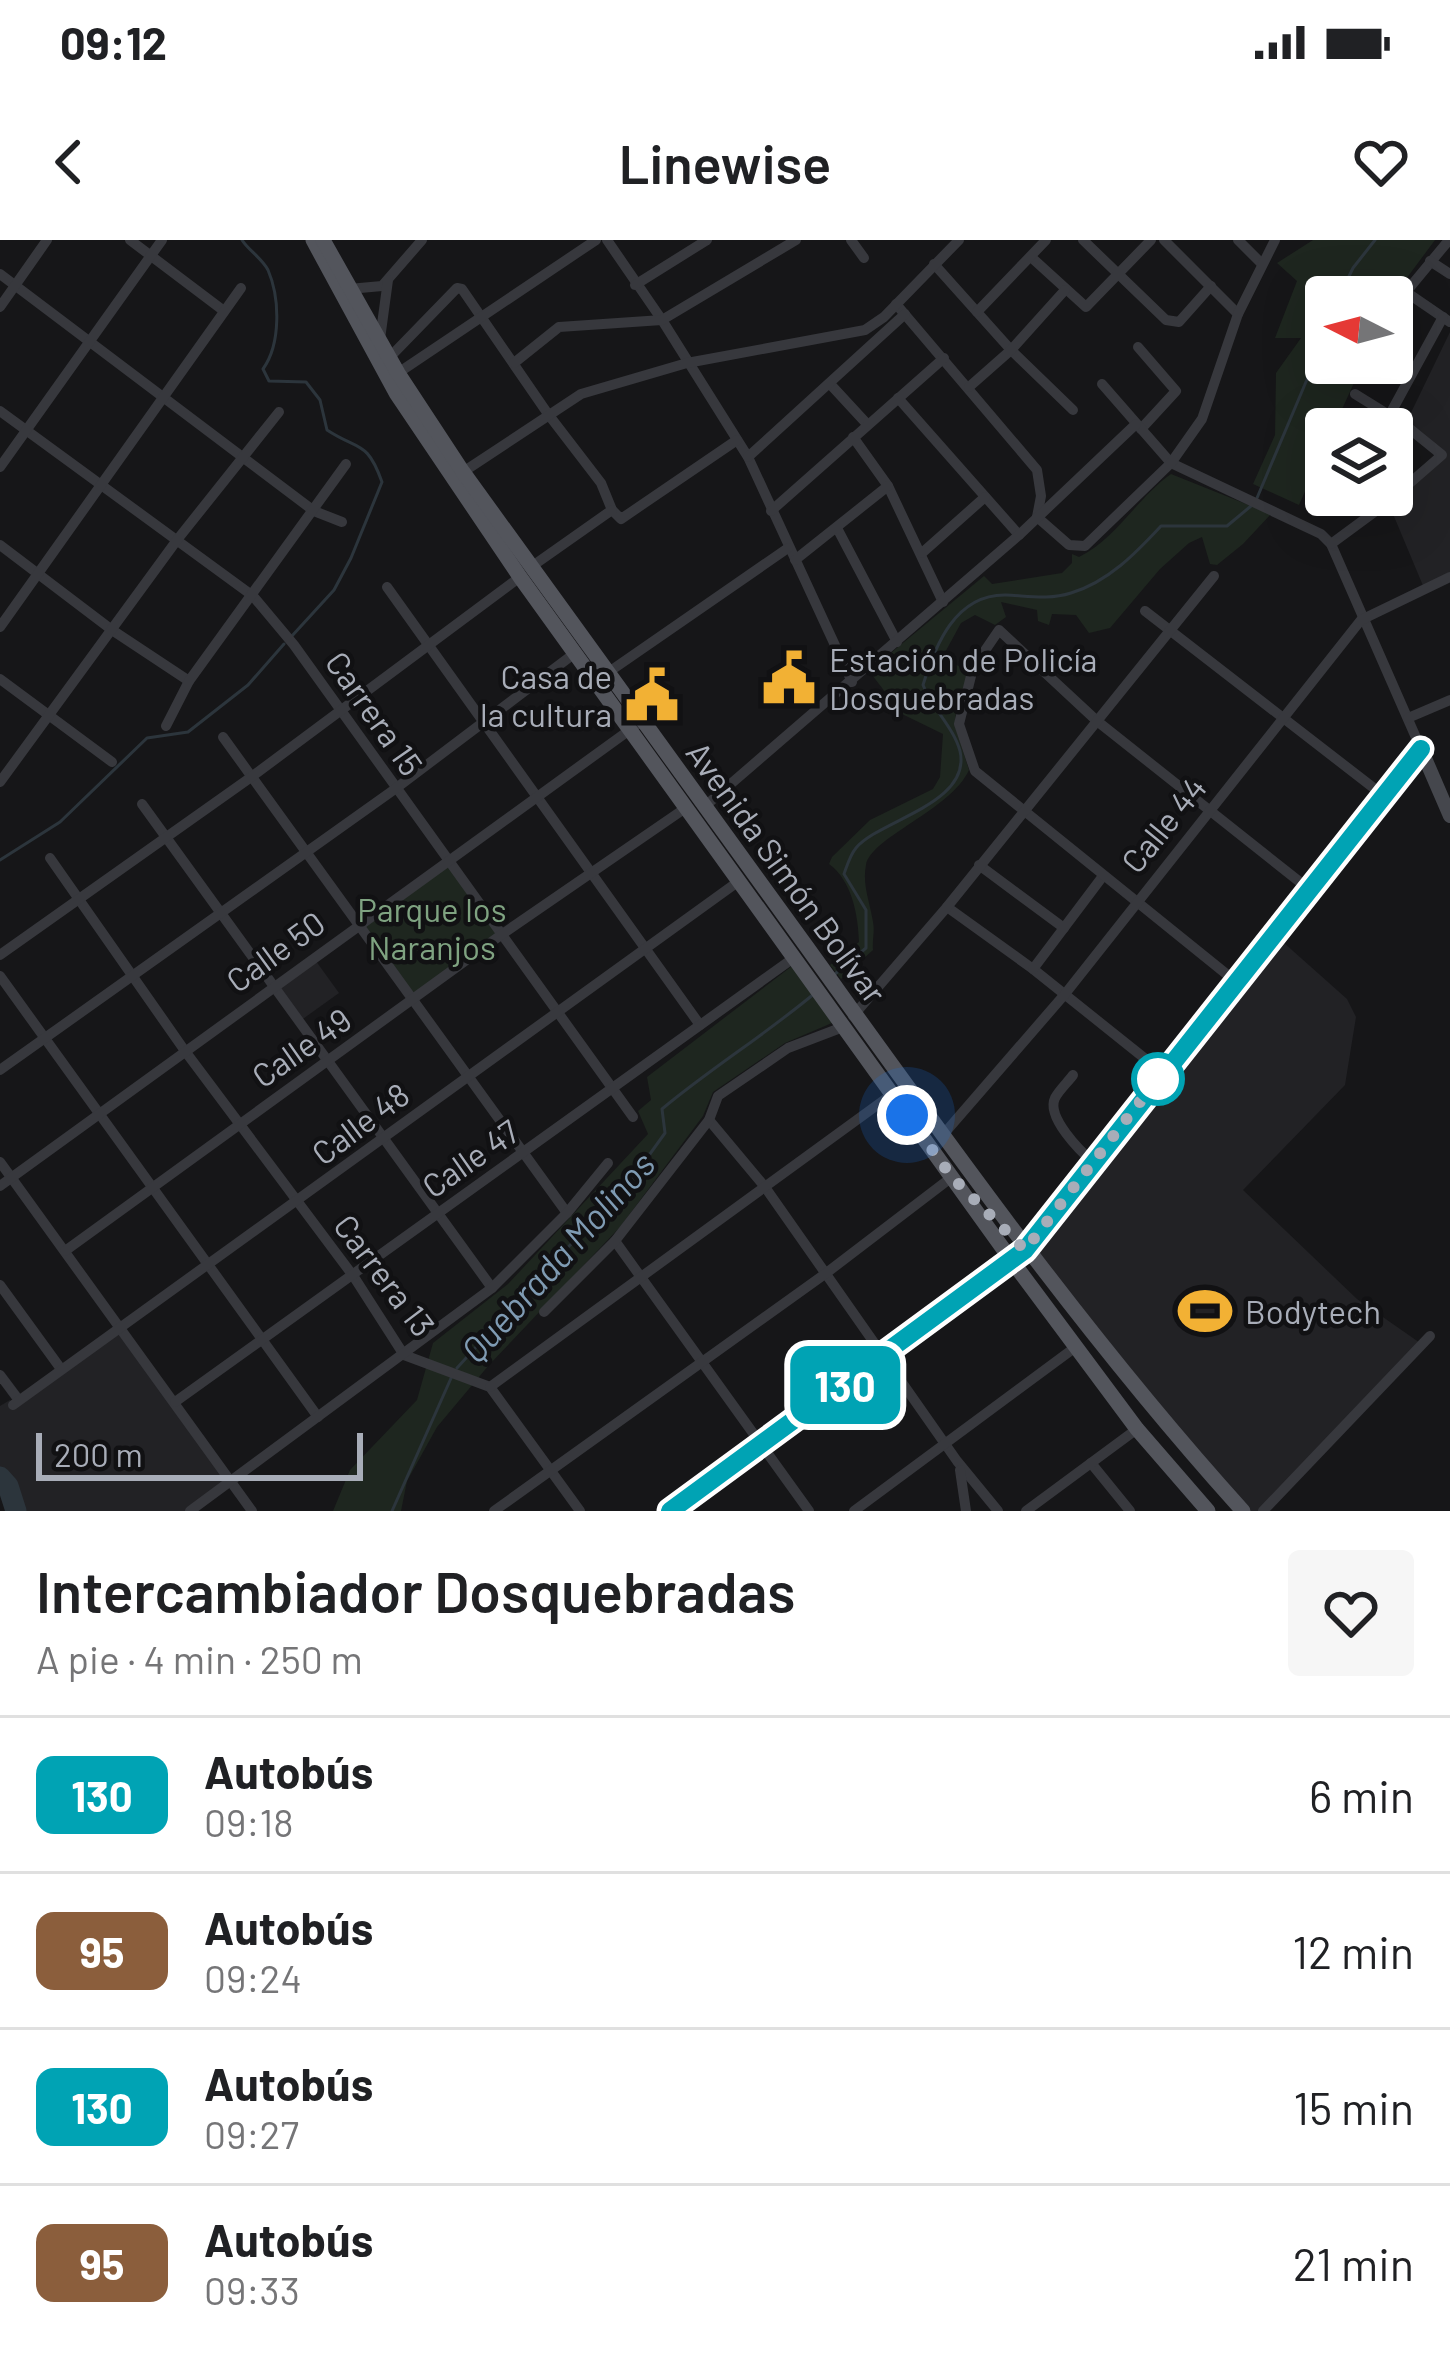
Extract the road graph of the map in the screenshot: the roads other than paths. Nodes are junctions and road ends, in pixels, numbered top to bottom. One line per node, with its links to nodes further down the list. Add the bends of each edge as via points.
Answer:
1 (47, 240): 31 (street)
2 (130, 240): 20 (street)
3 (162, 240): 20 (street)
4 (313, 240): 94 (main road, Avenida Simón Bolívar, via 396,393)
5 (323, 240): 34 (main road, Avenida Simón Bolívar)
6 (422, 240): 29 (street)
7 (596, 240): 41 (street)
8 (607, 240): 30 (street)
9 (707, 240): 30 (street)
10 (796, 240): 42 (street)
11 (851, 240): 22 (street)
12 (959, 240): 25 (street)
13 (1046, 240): 21 (street)
14 (1083, 240): 27 (street)
15 (1151, 240): 27 (street)
16 (1164, 240): 32 (street)
17 (1238, 240): 24 (street)
18 (1275, 240): 24 (street)
19 (1449, 240): 23 (street)
20 (149, 256): 38 (street); 45 (street)
21 (1031, 257): 35 (street); 39 (street)
22 (864, 258)
23 (1430, 261): 28 (street); 43 (street, via 1406,292)
24 (1261, 263): 40 (street)
25 (934, 264): 37 (street); 39 (street)
26 (0, 274): 31 (street)
27 (1118, 274): 32 (street, via 1166,320 1179,322); 35 (street, via 1086,307)
28 (1450, 274)
29 (388, 280): 34 (street, via 373,290); 44 (street)
30 (635, 285): 42 (street)
31 (15, 286): 36 (street); 45 (street)
32 (1211, 286): 40 (street)
33 (241, 288): 38 (street)
34 (349, 289): 44 (main road, Avenida Simón Bolívar)
35 (1064, 290): 47 (street)
36 (0, 307)
37 (901, 309): 48 (street); 50 (street, via 865,330); 53 (street)
38 (224, 311): 57 (street)
39 (977, 312): 47 (street)
40 (1238, 314): 72 (street, via 1202,419)
41 (482, 317): 49 (street); 51 (street); 51 (street, via 457,288)
42 (662, 320): 49 (street, via 559,327); 50 (street)
43 (1446, 320): 59 (street)
44 (380, 342): 51 (main road, Avenida Simón Bolívar)
45 (91, 344): 57 (street); 66 (street)
46 (1138, 347): 65 (street, Calle 49, via 1176,391)
47 (1011, 350): 54 (street); 60 (street)
48 (944, 358): 54 (street); 56 (street)
49 (514, 363): 63 (street)
50 (687, 363): 63 (street, via 581,394); 69 (street)
51 (394, 365): 75 (main road, Avenida Simón Bolívar)
52 (1102, 384): 65 (street)
53 (831, 385): 64 (street); 70 (street)
54 (969, 387): 84 (street, via 1036,470)
55 (1354, 394): 58 (street)
56 (898, 398): 64 (street); 79 (street)
57 (165, 399): 71 (street); 77 (street)
58 (1376, 408)
59 (1394, 408)
60 (1073, 410)
61 (0, 412): 66 (street, Carrera 15)
62 (279, 412): 71 (street)
63 (548, 414): 75 (street); 82 (street)
64 (867, 424): 68 (street)
65 (1139, 426): 72 (street); 84 (street, Calle 49)
66 (27, 430): 74 (street); 77 (street, Carrera 15)
67 (1413, 433): 76 (street, via 1442,454)
68 (853, 437): 78 (street); 81 (street)
69 (737, 440): 70 (street); 82 (street)
70 (748, 457): 81 (street)
71 (244, 458): 80 (street); 88 (street)
72 (1171, 463): 84 (street, via 1078,548); 89 (street)
73 (346, 464): 80 (street)
74 (0, 466)
75 (463, 472): 94 (main road, Avenida Simón Bolívar)
76 (1413, 480)
77 (101, 485): 88 (street, Carrera 15); 93 (street)
78 (888, 486): 86 (street); 91 (street)
79 (986, 497): 87 (street); 91 (street)
80 (314, 511): 85 (street); 98 (street)
81 (771, 511): 92 (street)
82 (617, 514): 94 (street)
83 (1369, 516): 89 (street)
84 (1037, 517): 87 (street, Calle 49)
85 (342, 522)
86 (836, 528): 92 (street); 105 (street)
87 (1018, 535): 99 (street, Calle 49)
88 (177, 541): 98 (street, Carrera 15); 103 (street)
89 (1331, 544): 101 (street)
90 (0, 545): 93 (street)
91 (922, 553): 99 (street)
92 (791, 554): 108 (street); 111 (street)
93 (36, 572): 102 (street); 103 (street)
94 (526, 572): 106 (street); 107 (main road, Avenida Simón Bolívar); 108 (main road, Avenida Simón Bolívar)
95 (1214, 576): 104 (street)
96 (1450, 577): 101 (street, Calle 44)
97 (387, 587): 106 (street)
98 (253, 596): 110 (street); 113 (street, Carrera 15)
99 (943, 602): 105 (street, Calle 49)
100 (1145, 611): 104 (street)
101 (1361, 620): 115 (street); 116 (street, Calle 44)
102 (0, 628)
103 (112, 630): 110 (street); 114 (street)
104 (1171, 631): 116 (street); 118 (street)
105 (897, 642): 111 (street, Calle 49)
106 (428, 648): 113 (street); 117 (street)
107 (575, 653): 108 (main road, Avenida Simón Bolívar); 117 (street)
108 (602, 676): 119 (main road, Avenida Simón Bolívar)
109 (0, 680): 114 (street)
110 (189, 681): 120 (street)
111 (852, 682): 130 (street, Calle 49)
112 (1450, 700): 115 (street)
113 (339, 711): 124 (street); 126 (street, Carrera 15)
114 (48, 715): 123 (street); 125 (street)
115 (1408, 718): 122 (street)
116 (1284, 719): 127 (street); 131 (street, Calle 44)
117 (481, 721): 126 (street); 128 (street)
118 (1096, 721): 131 (street); 132 (street); 132 (street, via 998,631 973,668 959,724 975,771)
119 (637, 725): 128 (street, Calle 50); 130 (main road, Avenida Simón Bolívar)
120 (166, 726)
121 (224, 736): 124 (street)
122 (1421, 749): 127 (street); 133 (street)
123 (112, 762)
124 (254, 775): 134 (street); 135 (street)
125 (0, 782)
126 (395, 788): 135 (street); 137 (street, Carrera 15)
127 (1384, 796): 142 (street)
128 (535, 798): 137 (street, Calle 50); 139 (street)
129 (142, 804): 134 (street)
130 (696, 807): 139 (street, Calle 49); 141 (main road, Avenida Simón Bolívar); 154 (main road, Avenida Simón Bolívar)
131 (1210, 810): 142 (street); 144 (street, Calle 44)
132 (1021, 812): 138 (street); 140 (street)
133 (1450, 816)
134 (166, 836): 143 (street); 146 (street)
135 (307, 853): 146 (street); 147 (street)
136 (50, 857): 143 (street, Carrera 13)
137 (447, 861): 147 (street, Calle 50); 149 (street, Carrera 15)
138 (980, 865): 145 (street); 148 (street)
139 (591, 873): 149 (street, Calle 49); 150 (street)
140 (1103, 876): 144 (street); 148 (street)
141 (739, 881): 150 (street, Calle 48); 152 (main road, Avenida Simón Bolívar)
142 (1310, 890): 157 (street)
143 (79, 899): 151 (street); 155 (street, Carrera 13)
144 (1135, 901): 157 (street); 159 (street, Calle 44)
145 (947, 907): 153 (street); 162 (street)
146 (218, 911): 155 (street); 158 (street)
147 (358, 923): 158 (street, Calle 50); 160 (street)
148 (1064, 928): 153 (street)
149 (501, 935): 160 (street, Calle 49); 161 (street, Carrera 15)
150 (646, 950): 161 (street, Calle 48); 163 (street)
151 (0, 956)
152 (795, 956): 154 (main road, Avenida Simón Bolívar); 163 (street, Calle 47)
153 (1033, 969): 159 (street)
154 (814, 971): 162 (main road, Avenida Simón Bolívar)
155 (134, 975): 164 (street); 165 (street, Carrera 13)
156 (0, 976): 164 (street)
157 (1235, 981): 168 (street)
158 (274, 986): 165 (street, Calle 50); 166 (street)
159 (1065, 994): 168 (street); 177 (street, Calle 44)
160 (414, 1000): 166 (street, Calle 49); 169 (street)
161 (557, 1012): 169 (street, Calle 48); 171 (street, Carrera 15)
162 (849, 1021): 172 (main road, Avenida Simón Bolívar); 175 (street, via 788,1048 718,1096); 177 (main road, Avenida Simón Bolívar)
163 (700, 1025): 171 (street, Calle 47)
164 (42, 1038): 167 (street); 173 (street)
165 (184, 1051): 173 (street, Calle 50); 176 (street, Carrera 13)
166 (328, 1061): 176 (street, Calle 49); 178 (street)
167 (0, 1070)
168 (1163, 1072): 182 (street)
169 (470, 1075): 178 (street, Calle 48); 179 (street)
170 (1073, 1075): 182 (street, via 1053,1107)
171 (613, 1089): 174 (street, Carrera 15); 179 (street, Calle 47)
172 (891, 1095): 183 (main road, Avenida Simón Bolívar); 185 (street)
173 (97, 1115): 184 (street, Calle 50); 186 (street)
174 (634, 1117)
175 (709, 1120): 185 (street); 190 (street)
176 (240, 1124): 186 (street, Calle 49); 187 (street, Carrera 13)
177 (942, 1136): 192 (main road, Avenida Simón Bolívar)
178 (385, 1138): 187 (street, Calle 48); 188 (street)
179 (523, 1154): 188 (street, Calle 47); 189 (street)
180 (0, 1162): 184 (street)
181 (608, 1163): 189 (street)
182 (1094, 1163): 192 (street)
183 (952, 1177): 192 (main road, Avenida Simón Bolívar); 194 (street)
184 (6, 1182): 191 (street)
185 (765, 1187): 194 (street); 196 (street)
186 (154, 1188): 191 (street, Calle 49); 193 (street)
187 (297, 1203): 193 (street, Calle 48); 195 (street, Carrera 13)
188 (439, 1212): 195 (street, Calle 47); 198 (street)
189 (567, 1213): 198 (street)
190 (616, 1241): 196 (street); 199 (street)
191 (65, 1251): 200 (street)
192 (1019, 1255): 203 (main road, Avenida Simón Bolívar); 205 (street); 231 (main road, Avenida Simón Bolívar)
193 (209, 1263): 200 (street, Calle 48); 202 (street)
194 (825, 1274): 205 (street); 206 (street)
195 (354, 1277): 202 (street, Calle 47); 204 (street, Carrera 13)
196 (644, 1277): 206 (street); 209 (street)
197 (0, 1286): 207 (street)
198 (492, 1288): 204 (street)
199 (544, 1312)
200 (120, 1328): 207 (street, Calle 48); 210 (street)
201 (1430, 1336): 232 (street)
202 (264, 1339): 210 (street, Calle 47); 211 (street)
203 (1077, 1346): 212 (main road, Avenida Simón Bolívar); 213 (street)
204 (404, 1355): 209 (street, Carrera 13); 211 (street)
205 (884, 1357): 213 (street); 214 (street)
206 (702, 1360): 214 (street); 217 (street)
207 (61, 1370): 208 (street, Calle 48, via 16,1402)
208 (0, 1375)
209 (490, 1387): 217 (street)
210 (175, 1402): 218 (street)
211 (318, 1417): 218 (street)
212 (1137, 1429): 216 (street); 230 (main road, Avenida Simón Bolívar)
213 (946, 1443): 215 (street); 225 (street)
214 (764, 1444): 223 (street); 224 (street)
215 (957, 1461): 226 (street); 227 (street)
216 (1091, 1462): 228 (street); 229 (street)
217 (551, 1470): 221 (street); 222 (street)
218 (230, 1480): 219 (street); 220 (street)
219 (190, 1511)
220 (252, 1511)
221 (494, 1511)
222 (580, 1511)
223 (670, 1511)
224 (809, 1511)
225 (854, 1511)
226 (966, 1511)
227 (998, 1511)
228 (1026, 1511)
229 (1130, 1511)
230 (1208, 1511)
231 (1243, 1511)
232 (1263, 1511)

